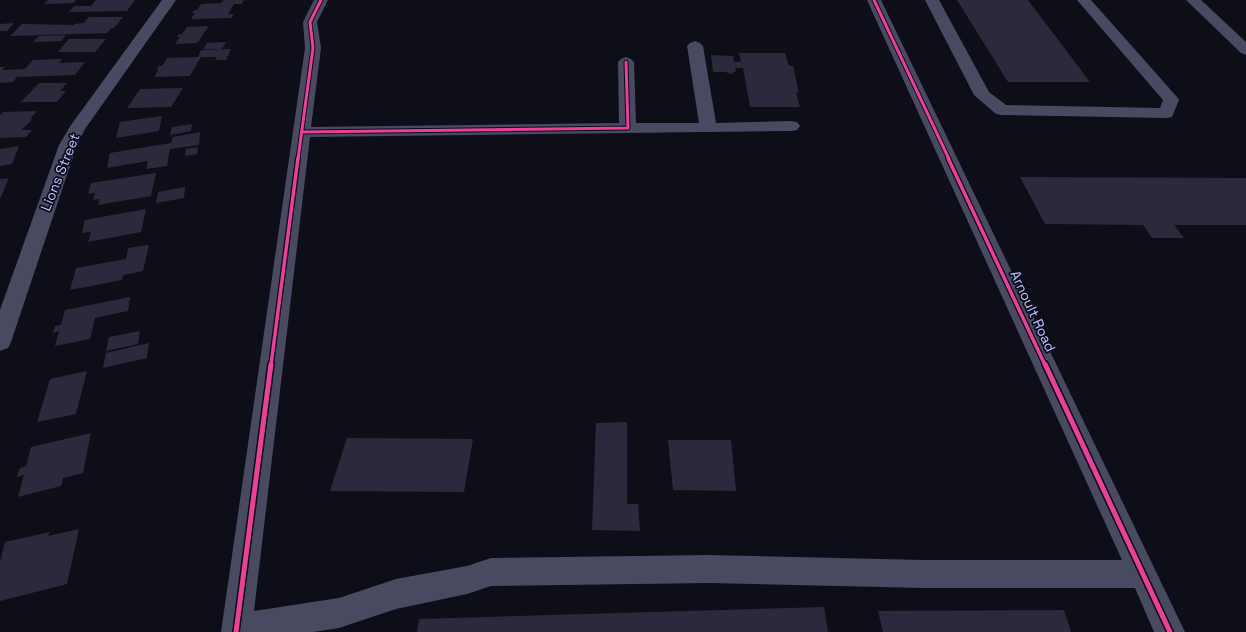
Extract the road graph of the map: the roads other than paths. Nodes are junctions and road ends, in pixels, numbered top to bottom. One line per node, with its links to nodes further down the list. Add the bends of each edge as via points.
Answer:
1 (169, 0): 14 (street, Lions Street, via 68,145)
2 (321, 0): 13 (street, via 310,22 313,48)
3 (874, 0): 15 (street, Arnoult Road)
4 (932, 0): 5 (street, via 982,95 1002,110 1166,113 1171,100)
5 (1084, 0)
6 (1194, 0): 8 (street)
7 (694, 46): 12 (street)
8 (1244, 46)
9 (626, 62): 11 (street)
10 (791, 126): 12 (street)
11 (628, 128): 12 (street); 13 (street)
12 (708, 128)
13 (302, 132): 16 (street)
14 (0, 342)
15 (1143, 574): 16 (street, via 924,574 709,569 491,572 467,580 396,594 338,613); 17 (street, Arnoult Road)
16 (236, 630)
17 (1170, 632)

